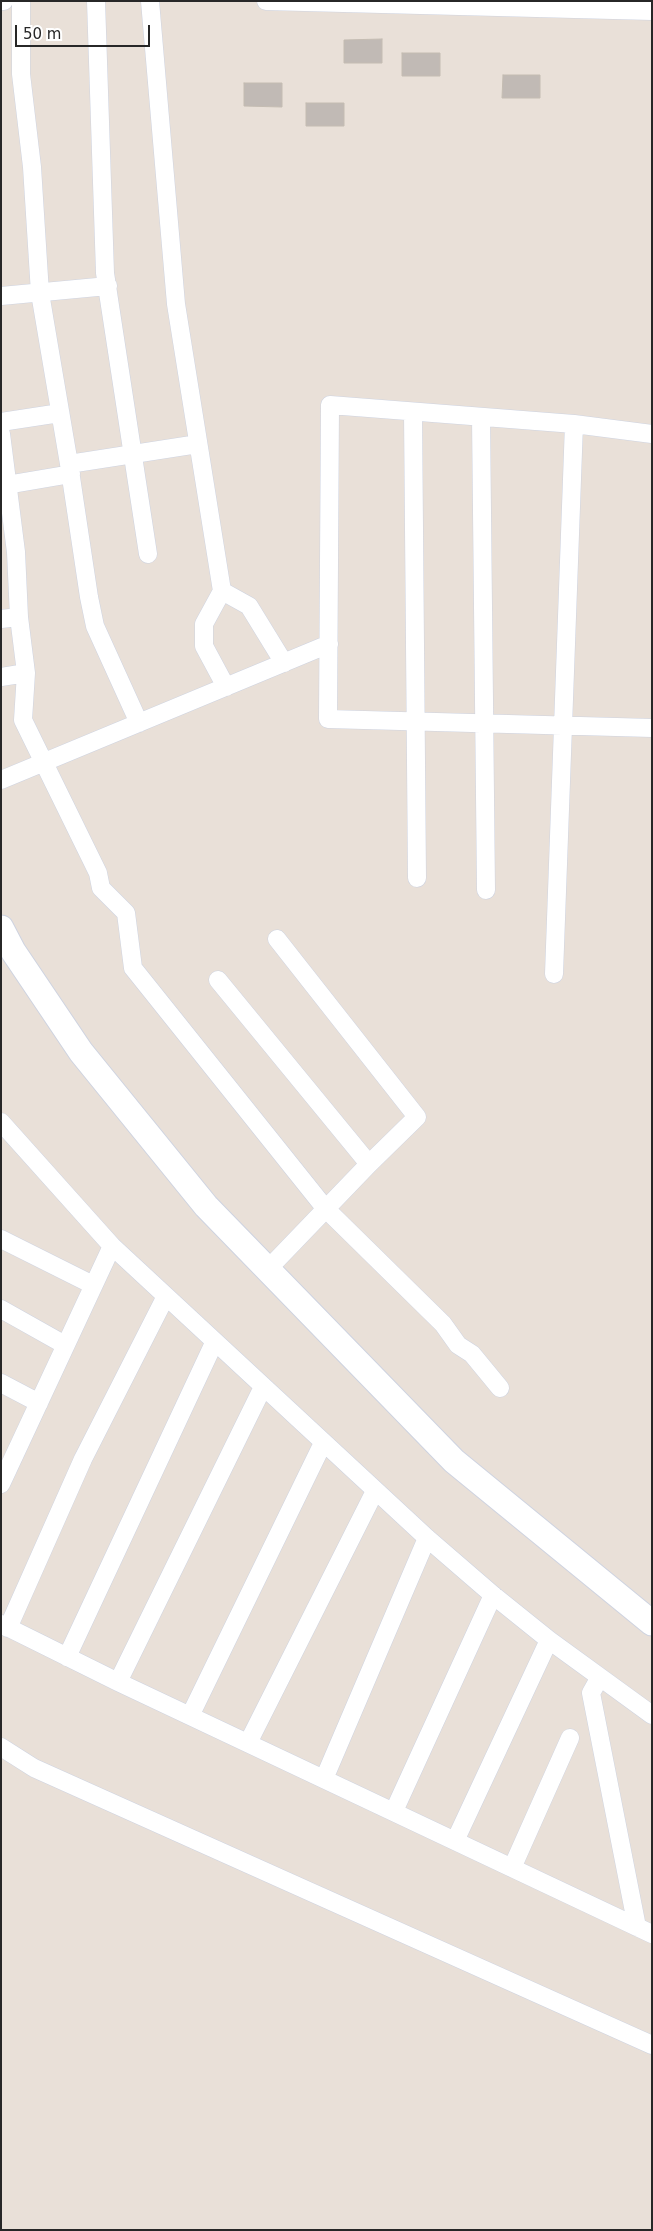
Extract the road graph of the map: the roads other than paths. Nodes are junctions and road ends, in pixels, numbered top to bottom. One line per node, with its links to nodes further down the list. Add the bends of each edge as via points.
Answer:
1 (21, 1): 7 (street, via 21,74 32,167)
2 (96, 1): 6 (street)
3 (150, 1): 16 (street, via 176,304)
4 (266, 1): 5 (street)
5 (652, 11)
6 (108, 286): 7 (street); 17 (street)
7 (40, 293): 8 (street); 10 (street)
8 (1, 296)
9 (413, 412): 11 (street); 24 (street, via 330,405); 29 (street)
10 (60, 413): 12 (street); 18 (street)
11 (481, 417): 13 (street); 31 (street)
12 (1, 422)
13 (574, 424): 15 (street); 32 (street)
14 (1, 434): 19 (street)
15 (652, 434)
16 (198, 444): 17 (street); 22 (street)
17 (134, 454): 18 (street); 21 (street)
18 (70, 469): 19 (street); 30 (street, via 95,626)
19 (5, 485): 20 (street)
20 (9, 552): 23 (street)
21 (148, 554)
22 (222, 591): 25 (street, via 249,606); 28 (street, via 204,624 204,646)
23 (10, 618): 26 (street)
24 (329, 644): 25 (street); 29 (street, via 328,719)
25 (284, 663): 28 (street)
26 (26, 673): 27 (street); 34 (street, via 23,720)
27 (1, 677)
28 (226, 687): 30 (street)
29 (416, 721): 31 (street); 36 (street)
30 (139, 723): 34 (street)
31 (484, 723): 32 (street); 37 (street)
32 (563, 725): 33 (street); 40 (street)
33 (652, 728)
34 (44, 762): 35 (street); 44 (street, via 98,873 102,888 126,913 133,968)
35 (1, 780)
36 (417, 878)
37 (486, 890)
38 (1, 928): 47 (street, via 81,1052 206,1206)
39 (277, 939): 43 (street, via 417,1116)
40 (554, 974)
41 (218, 980): 43 (street)
42 (1, 1122): 46 (street)
43 (369, 1164): 44 (street)
44 (325, 1208): 47 (street); 55 (street, via 443,1324 458,1345 472,1354)
45 (1, 1240): 48 (street)
46 (112, 1246): 48 (street); 49 (street)
47 (268, 1269): 63 (street, via 454,1461)
48 (93, 1285): 52 (street)
49 (166, 1296): 51 (street); 64 (street, via 83,1459)
50 (1, 1309): 52 (street)
51 (214, 1343): 54 (street); 66 (street)
52 (66, 1345): 56 (street)
53 (1, 1383): 56 (street)
54 (264, 1387): 57 (street); 68 (street)
55 (500, 1388)
56 (39, 1403): 58 (street)
57 (323, 1443): 60 (street); 69 (street)
58 (6, 1460): 59 (street)
59 (1, 1484)
60 (375, 1491): 61 (street); 72 (street)
61 (427, 1538): 62 (street); 74 (street)
62 (493, 1595): 65 (street); 75 (street)
63 (652, 1623)
64 (6, 1626): 66 (street)
65 (549, 1640): 67 (street); 76 (street)
66 (67, 1657): 68 (street)
67 (600, 1677): 70 (street); 78 (street, via 591,1693)
68 (118, 1682): 69 (street)
69 (190, 1716): 72 (street)
70 (652, 1716)
71 (570, 1738): 77 (street)
72 (248, 1743): 74 (street)
73 (1, 1748): 79 (street, via 44,1772)
74 (324, 1779): 75 (street)
75 (394, 1811): 76 (street)
76 (455, 1840): 77 (street)
77 (512, 1868): 78 (street)
78 (644, 1930)
79 (652, 2045)

